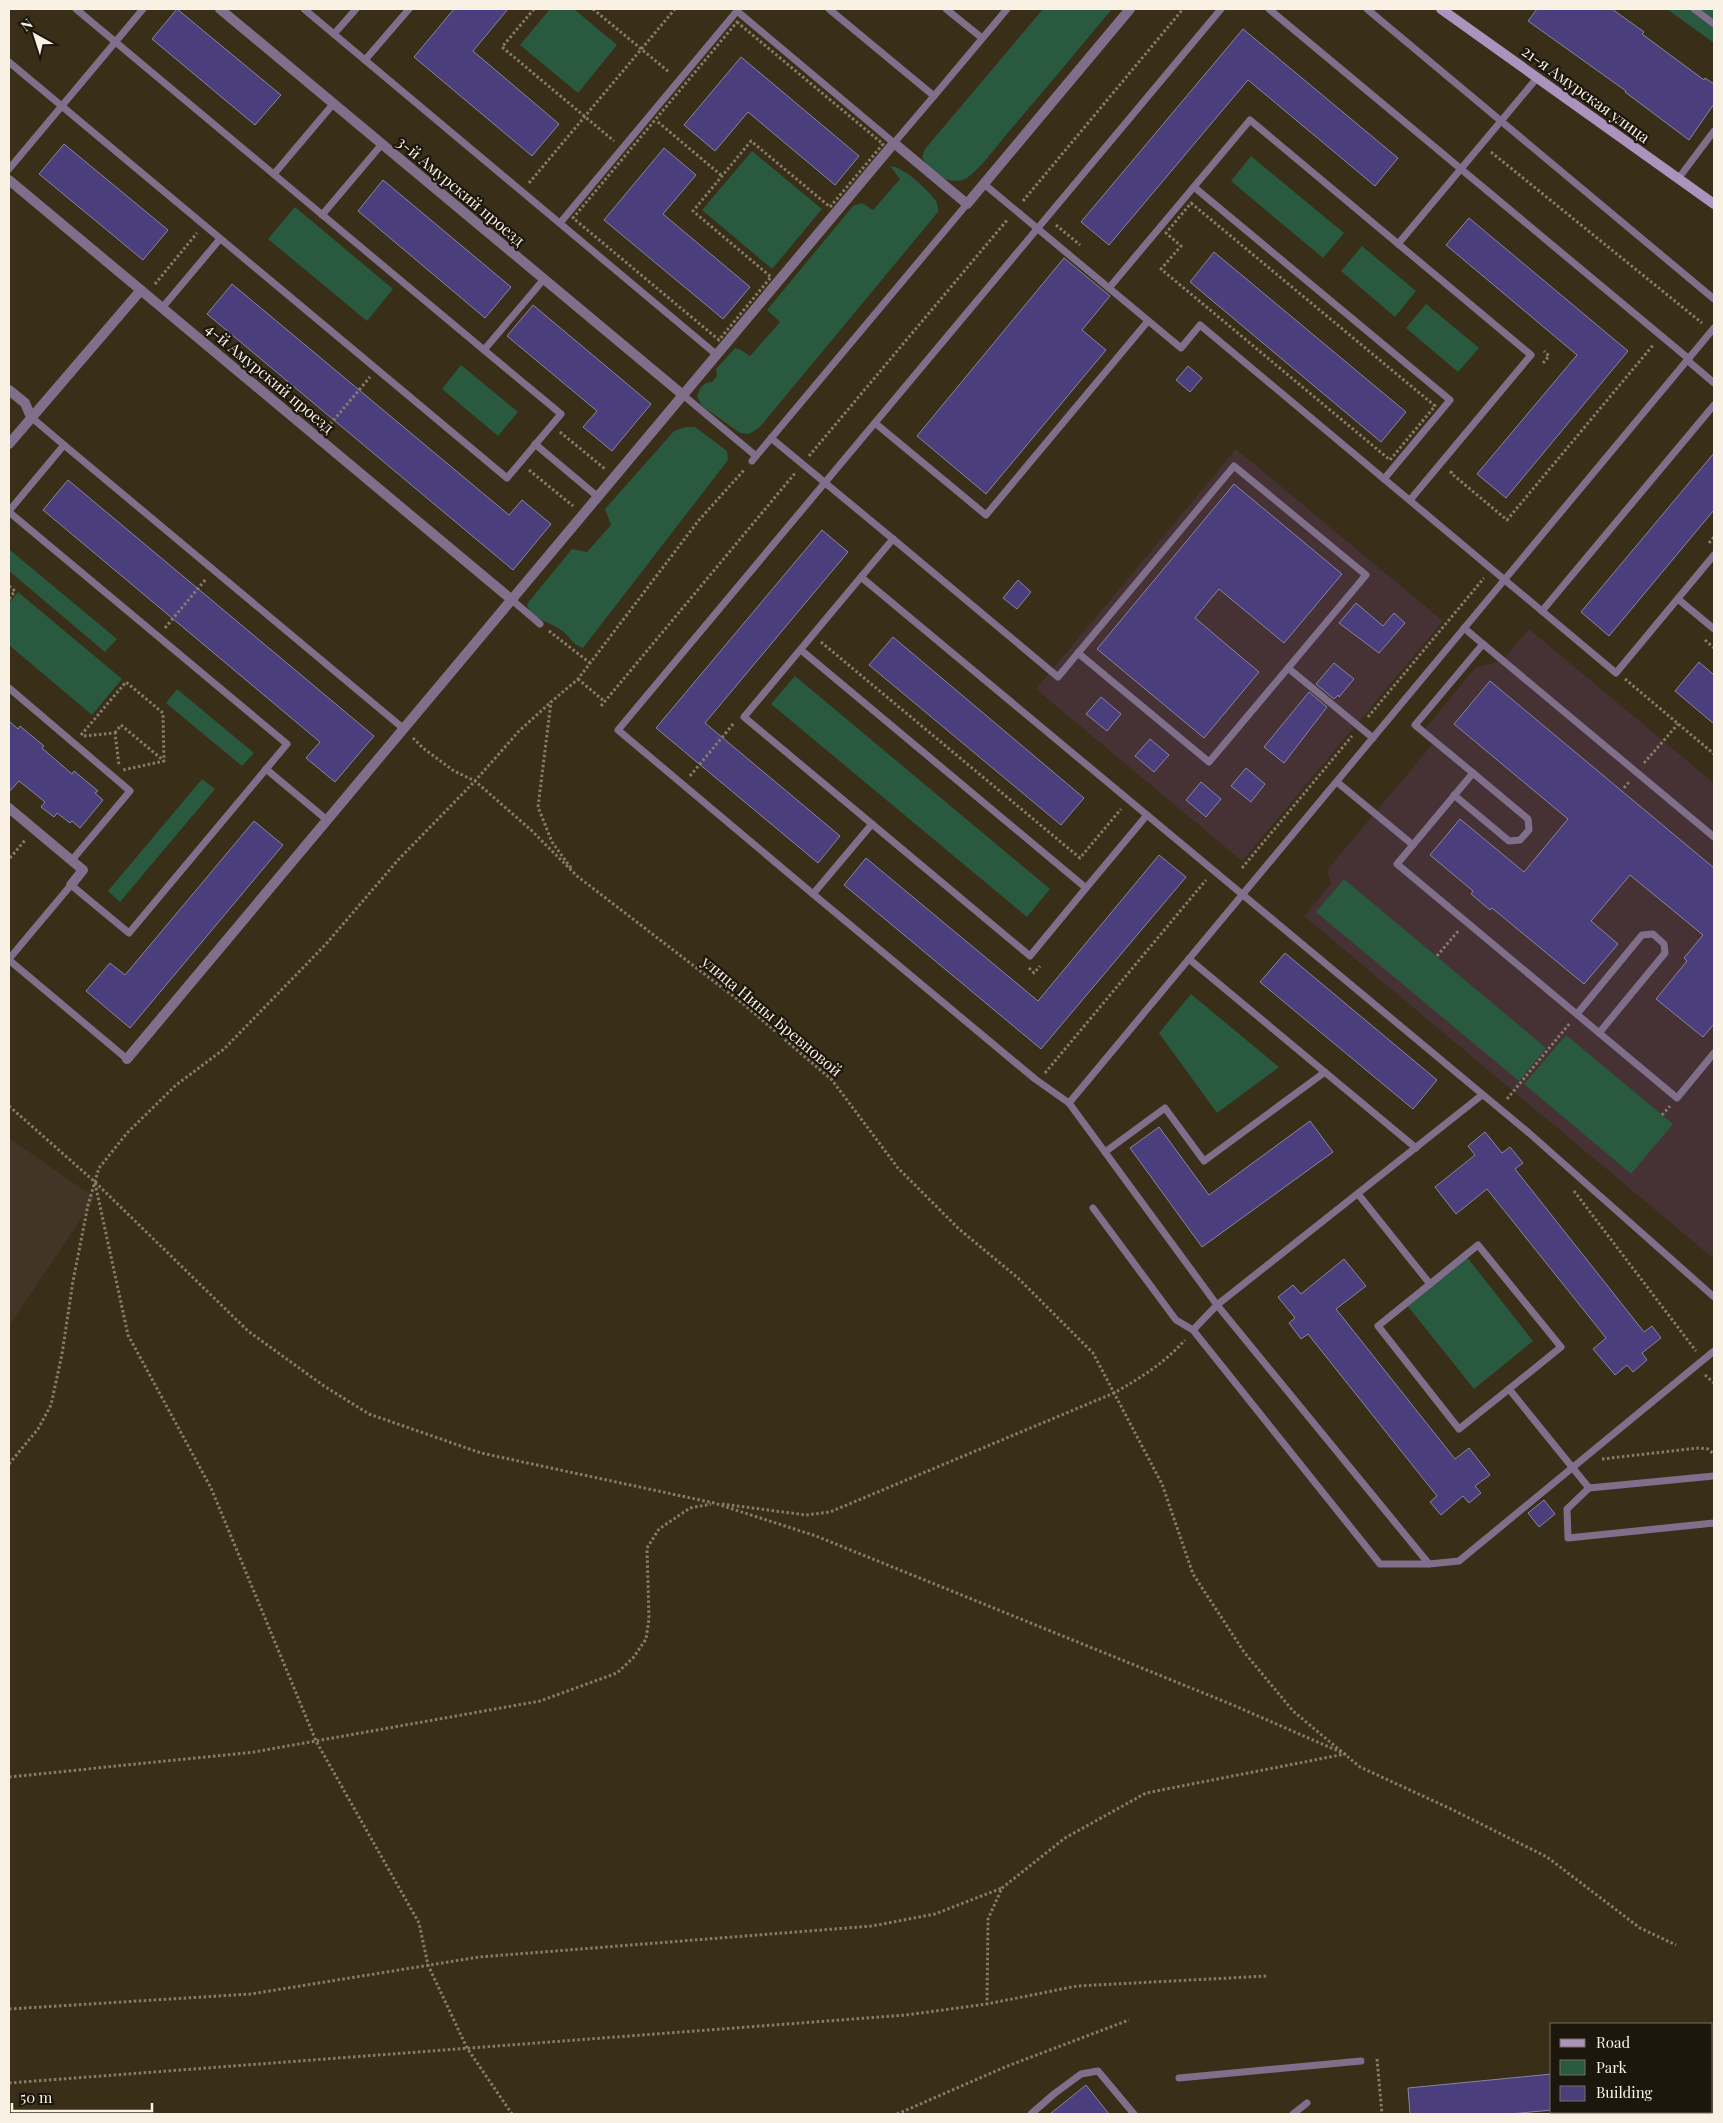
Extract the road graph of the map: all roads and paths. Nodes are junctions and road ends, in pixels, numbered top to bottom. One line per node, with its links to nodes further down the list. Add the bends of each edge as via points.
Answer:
1 (76, 9): 24 (lane)
2 (143, 9): 24 (lane)
3 (220, 9): 31 (street, 3-й Амурский проезд)
4 (304, 9): 22 (lane)
5 (356, 9): 22 (lane)
6 (409, 9): 26 (lane)
7 (534, 9): 33 (path, via 502,47)
8 (593, 9): 25 (path)
9 (675, 9): 25 (path)
10 (829, 9): 30 (lane)
11 (946, 9): 23 (lane)
12 (1007, 9): 23 (lane)
13 (1130, 9): 47 (street)
14 (1183, 9): 52 (path)
15 (1221, 9): 56 (lane)
16 (1269, 9): 42 (lane)
17 (1367, 9): 35 (lane)
18 (1441, 9): 28 (main road, 21-я Амурская улица)
19 (1694, 9): 21 (lane)
20 (735, 10): 29 (lane); 37 (lane)
21 (1714, 24)
22 (334, 34): 26 (lane)
23 (982, 38): 30 (lane)
24 (115, 42): 32 (lane); 43 (lane)
25 (641, 49): 29 (path); 33 (path)
26 (366, 60): 49 (lane)
27 (9, 62): 32 (lane)
28 (1537, 78): 35 (lane); 45 (main road, 21-я Амурская улица)
29 (679, 80): 40 (lane)
30 (934, 96): 37 (lane)
31 (334, 103): 38 (street, 3-й Амурский проезд); 43 (lane)
32 (61, 106): 41 (lane); 57 (lane)
33 (585, 117): 40 (path); 49 (path)
34 (655, 120): 44 (path); 44 (path, via 573,218 718,340 771,277 692,211); 44 (path, via 737,22 883,144 830,207 751,141)
35 (1501, 121): 39 (lane); 63 (lane)
36 (1714, 131): 45 (lane)
37 (894, 143): 50 (street); 70 (street)
38 (382, 144): 53 (lane); 60 (street, 3-й Амурский проезд)
39 (1482, 144): 42 (lane); 66 (path)
40 (622, 148): 55 (lane)
41 (9, 169)
42 (1461, 169): 58 (lane); 71 (lane)
43 (274, 174): 53 (lane)
44 (722, 176)
45 (1678, 179): 51 (main road, 21-я Амурская улица)
46 (9, 180): 62 (street, 4-й Амурский проезд)
47 (984, 184): 50 (street); 52 (lane)
48 (1194, 187): 58 (lane, via 1250,120); 61 (lane); 93 (lane, via 1450,400)
49 (522, 192): 55 (lane)
50 (967, 204): 83 (lane)
51 (1714, 204)
52 (1015, 210): 56 (lane); 89 (path)
53 (322, 215): 69 (lane)
54 (1062, 217): 59 (path, via 1056,225)
55 (560, 223): 70 (lane)
56 (1037, 228): 61 (lane); 80 (lane)
57 (218, 241): 64 (lane); 64 (path, via 200,230 153,286); 85 (lane, via 507,478)
58 (1398, 244): 96 (lane, via 1531,355)
59 (1083, 247)
60 (544, 279): 69 (lane); 76 (street, 3-й Амурский проезд)
61 (1109, 288): 65 (lane)
62 (141, 290): 64 (street, 4-й Амурский проезд); 79 (street)
63 (1714, 299)
64 (166, 304): 111 (street, 4-й Амурский проезд)
65 (1148, 321): 80 (lane, via 986,515); 93 (lane, via 1181,348 1200,325)
66 (1713, 330): 71 (lane)
67 (1655, 343): 90 (path, via 1507,520 1451,474)
68 (1541, 349): 72 (path, via 1549,356)
69 (484, 350): 85 (lane, via 561,414)
70 (717, 355): 76 (street)
71 (1688, 360): 74 (lane); 105 (lane)
72 (1536, 370)
73 (373, 374): 82 (path)
74 (1714, 383)
75 (9, 390): 79 (street, via 25,403)
76 (683, 396): 87 (lane); 95 (street)
77 (1714, 405): 112 (lane)
78 (1435, 406): 88 (path, via 1191,203 1166,234 1181,246 1161,269)
79 (31, 417): 84 (street); 86 (lane)
80 (875, 422): 94 (lane)
81 (557, 429): 92 (path)
82 (325, 430)
83 (771, 438): 87 (lane); 89 (lane)
84 (9, 444)
85 (535, 444): 95 (lane)
86 (64, 445): 98 (lane); 132 (lane)
87 (754, 458): 121 (path, via 699,520)
88 (1390, 460)
89 (802, 464): 94 (lane); 126 (path)
90 (1457, 466)
91 (526, 467): 97 (path)
92 (609, 472)
93 (1384, 479): 96 (lane)
94 (825, 483): 100 (lane); 160 (lane, via 618,730)
95 (598, 497): 111 (street)
96 (1410, 500): 105 (lane)
97 (577, 510)
98 (9, 511): 138 (lane, via 287,744)
99 (1714, 537): 101 (path)
100 (893, 539): 104 (lane); 120 (lane, via 1058,677)
101 (1708, 545)
102 (1714, 555): 110 (lane)
103 (208, 576): 116 (path)
104 (861, 577): 117 (lane); 148 (lane)
105 (1505, 580): 112 (lane); 114 (lane)
106 (9, 586): 107 (path)
107 (15, 591): 108 (path); 109 (path)
108 (9, 593)
109 (9, 599)
110 (1678, 599): 115 (lane); 123 (lane)
111 (512, 600): 113 (lane); 132 (street)
112 (1542, 611): 123 (lane)
113 (540, 624): 121 (path)
114 (1464, 628): 118 (lane); 135 (lane)
115 (1714, 629)
116 (163, 630)
117 (813, 635): 119 (lane); 146 (path, via 1080,858)
118 (1483, 644): 139 (lane); 140 (lane, via 1415,725)
119 (801, 650): 150 (lane, via 744,718); 159 (lane)
120 (1078, 653): 122 (lane, via 1209,762); 122 (lane, via 1234,466 1366,575)
121 (590, 664): 124 (path)
122 (1288, 668): 135 (lane)
123 (1616, 672): 131 (path)
124 (578, 679): 126 (path); 127 (path)
125 (9, 688): 155 (lane, via 130,791)
126 (604, 701): 128 (path)
127 (552, 702): 142 (path, via 518,732); 157 (path, via 538,807 552,842)
128 (601, 706)
129 (729, 718): 130 (path)
130 (734, 723): 133 (path); 141 (path)
131 (1678, 724): 136 (path); 139 (path)
132 (404, 729): 142 (path, улица Нины Бревновой, via 454,771); 149 (street)
133 (742, 729)
134 (115, 733): 137 (path, via 121,725); 137 (path, via 120,770); 137 (path, via 80,736 126,682 163,713)
135 (1373, 738): 143 (lane)
136 (1714, 754)
137 (164, 761)
138 (266, 769): 149 (lane); 158 (lane, via 129,933)
139 (1637, 772): 144 (path); 152 (lane)
140 (1473, 774): 145 (lane); 145 (lane, via 1528,819 1528,830 1520,840 1509,841)
141 (688, 778)
142 (476, 782): 157 (path, улица Нины Бревновой); 180 (path, via 398,860 326,944 224,1049 176,1085 127,1133 99,1168)
143 (1337, 782): 153 (lane); 161 (lane)
144 (1624, 788)
145 (1454, 795): 153 (lane)
146 (1122, 807)
147 (9, 808): 151 (street)
148 (1146, 815): 159 (lane); 161 (lane)
149 (327, 820): 171 (street)
150 (872, 824): 159 (lane, via 1030,956); 160 (lane)
151 (34, 829): 154 (path); 155 (street)
152 (1714, 837)
153 (1413, 845): 162 (lane, via 1397,864)
154 (10, 858)
155 (72, 860): 158 (street, via 83,870)
156 (1201, 872): 173 (path, via 1208,878)
157 (577, 876): 191 (path, улица Нины Бревновой, via 742,1003 832,1080 898,1168 959,1229 1018,1278 1093,1353)
158 (71, 885): 165 (lane)
159 (1086, 888)
160 (813, 894): 173 (lane)
161 (1242, 895): 164 (lane); 174 (lane)
162 (1466, 922): 163 (path); 168 (lane)
163 (1437, 956)
164 (1189, 958): 172 (lane); 175 (lane)
165 (9, 959): 171 (lane)
166 (1040, 965): 167 (path, via 1034,973)
167 (1027, 966)
168 (1577, 1014): 169 (lane); 169 (lane, via 1642,936 1652,934 1664,944 1664,953); 177 (path)
169 (1599, 1033): 170 (lane, via 1676,1098)
170 (1714, 1053)
171 (127, 1059)
172 (1325, 1072): 178 (lane); 179 (lane, via 1204,1161 1165,1108)
173 (1038, 1081): 175 (lane)
174 (1482, 1095): 177 (lane); 178 (lane)
175 (1069, 1103): 179 (lane)
176 (9, 1106): 180 (path)
177 (1499, 1109): 185 (lane)
178 (1416, 1148): 182 (lane)
179 (1105, 1152): 186 (lane)
180 (95, 1182): 196 (path, via 74,1272 51,1404 38,1429); 200 (path, via 248,1331 369,1414 481,1452); 203 (path, via 128,1336 211,1488)
181 (1571, 1188): 189 (path)
182 (1358, 1194): 184 (lane); 186 (lane)
183 (1093, 1208): 187 (lane, via 1176,1320)
184 (1430, 1284): 190 (lane, via 1478,1245 1561,1347); 190 (lane, via 1378,1326 1459,1429)
185 (1714, 1297)
186 (1217, 1305): 187 (lane); 202 (lane)
187 (1193, 1330): 191 (path, via 1168,1359); 202 (lane, via 1380,1564)
188 (1714, 1351): 189 (lane)
189 (1704, 1361): 197 (lane)
190 (1509, 1389): 197 (lane)
191 (1114, 1393): 200 (path, via 830,1512 806,1515); 204 (path, улица Нины Бревновой, via 1162,1484 1193,1574 1244,1652 1287,1704)
192 (1714, 1448): 193 (path)
193 (1708, 1449): 194 (path); 195 (path)
194 (1714, 1454)
195 (1594, 1462)
196 (9, 1464)
197 (1572, 1468): 199 (lane); 202 (lane, via 1459,1561)
198 (1714, 1476): 199 (lane)
199 (1589, 1488): 201 (lane, via 1566,1509 1568,1538)
200 (714, 1503): 203 (path, via 690,1508 659,1529 647,1548 649,1619 646,1639 617,1673 540,1701); 204 (path, via 834,1543 1224,1701)
201 (1714, 1523)
202 (1429, 1564)
203 (316, 1740): 205 (path, via 254,1752); 208 (path, via 420,1923)
204 (1346, 1754): 206 (path, via 1146,1793 1066,1838); 207 (path, via 1360,1767 1547,1857 1640,1928)
205 (9, 1777)
206 (1002, 1888): 208 (path, via 935,1914 872,1926 479,1957); 210 (path, via 988,1918)
207 (1676, 1945)
208 (428, 1965): 211 (path, via 251,1994); 213 (path)
209 (1267, 1976): 210 (path, via 1077,1986)
210 (987, 2004): 213 (path, via 906,2015)
211 (9, 2010)
212 (1129, 2020): 220 (path, via 1005,2067)
213 (467, 2048): 217 (path); 219 (path)
214 (1377, 2059): 224 (path)
215 (1361, 2061): 216 (lane)
216 (1179, 2078)
217 (9, 2083)
218 (1307, 2103): 223 (lane)
219 (512, 2114)
220 (897, 2114)
221 (1031, 2114): 222 (lane, via 1081,2074 1098,2071)
222 (1134, 2114)
223 (1293, 2114)
224 (1382, 2114)

